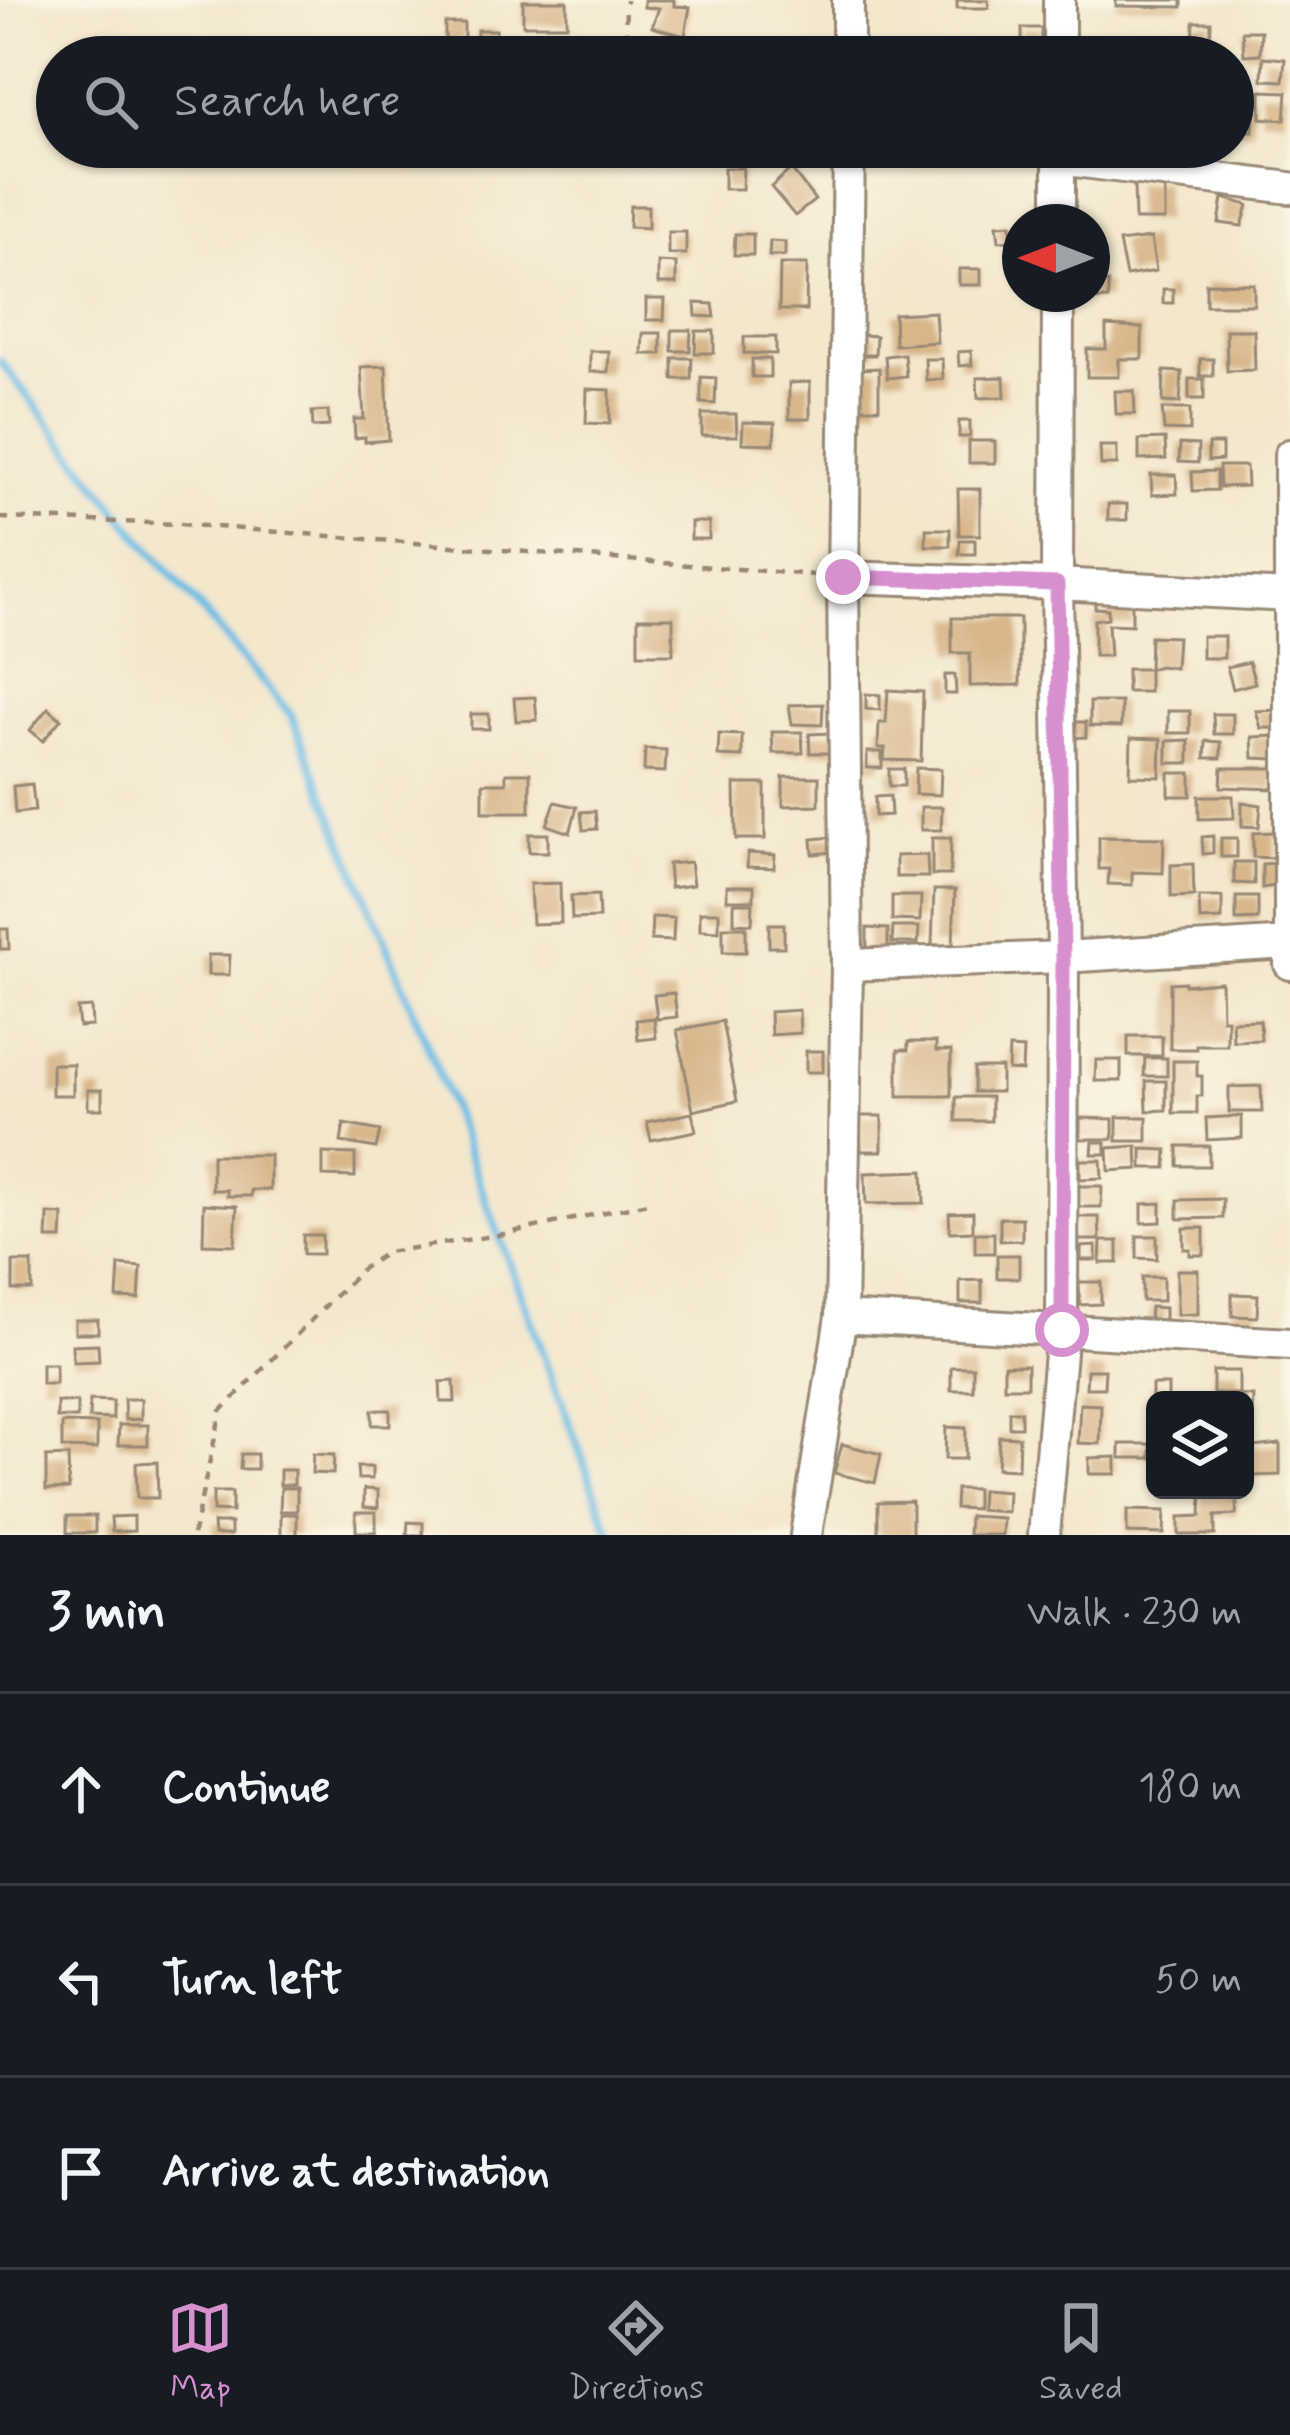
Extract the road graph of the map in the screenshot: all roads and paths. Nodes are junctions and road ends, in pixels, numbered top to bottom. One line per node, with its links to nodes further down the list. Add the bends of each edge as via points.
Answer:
1 (626, 0): 4 (path)
2 (848, 0): 5 (street)
3 (1059, 0): 6 (street)
4 (626, 36)
5 (848, 36)
6 (1059, 36)
7 (848, 168): 15 (street)
8 (1059, 168): 11 (street)
9 (1158, 168): 10 (street)
10 (1290, 188)
11 (1059, 204)
12 (1058, 312): 16 (street)
13 (1290, 455): 17 (street)
14 (0, 518): 15 (path, via 180,524)
15 (843, 577): 16 (street); 21 (street)
16 (1057, 584): 17 (street); 19 (street)
17 (1289, 596): 18 (street)
18 (1290, 943): 19 (street); 20 (street)
19 (1063, 956): 21 (street); 24 (street)
20 (1290, 964)
21 (848, 965): 23 (street)
22 (652, 1202): 26 (path, via 387,1252 363,1268 221,1411)
23 (841, 1317): 24 (street); 27 (street)
24 (1062, 1330): 25 (street); 28 (street)
25 (1290, 1343)
26 (193, 1535)
27 (806, 1535)
28 (1044, 1535)

